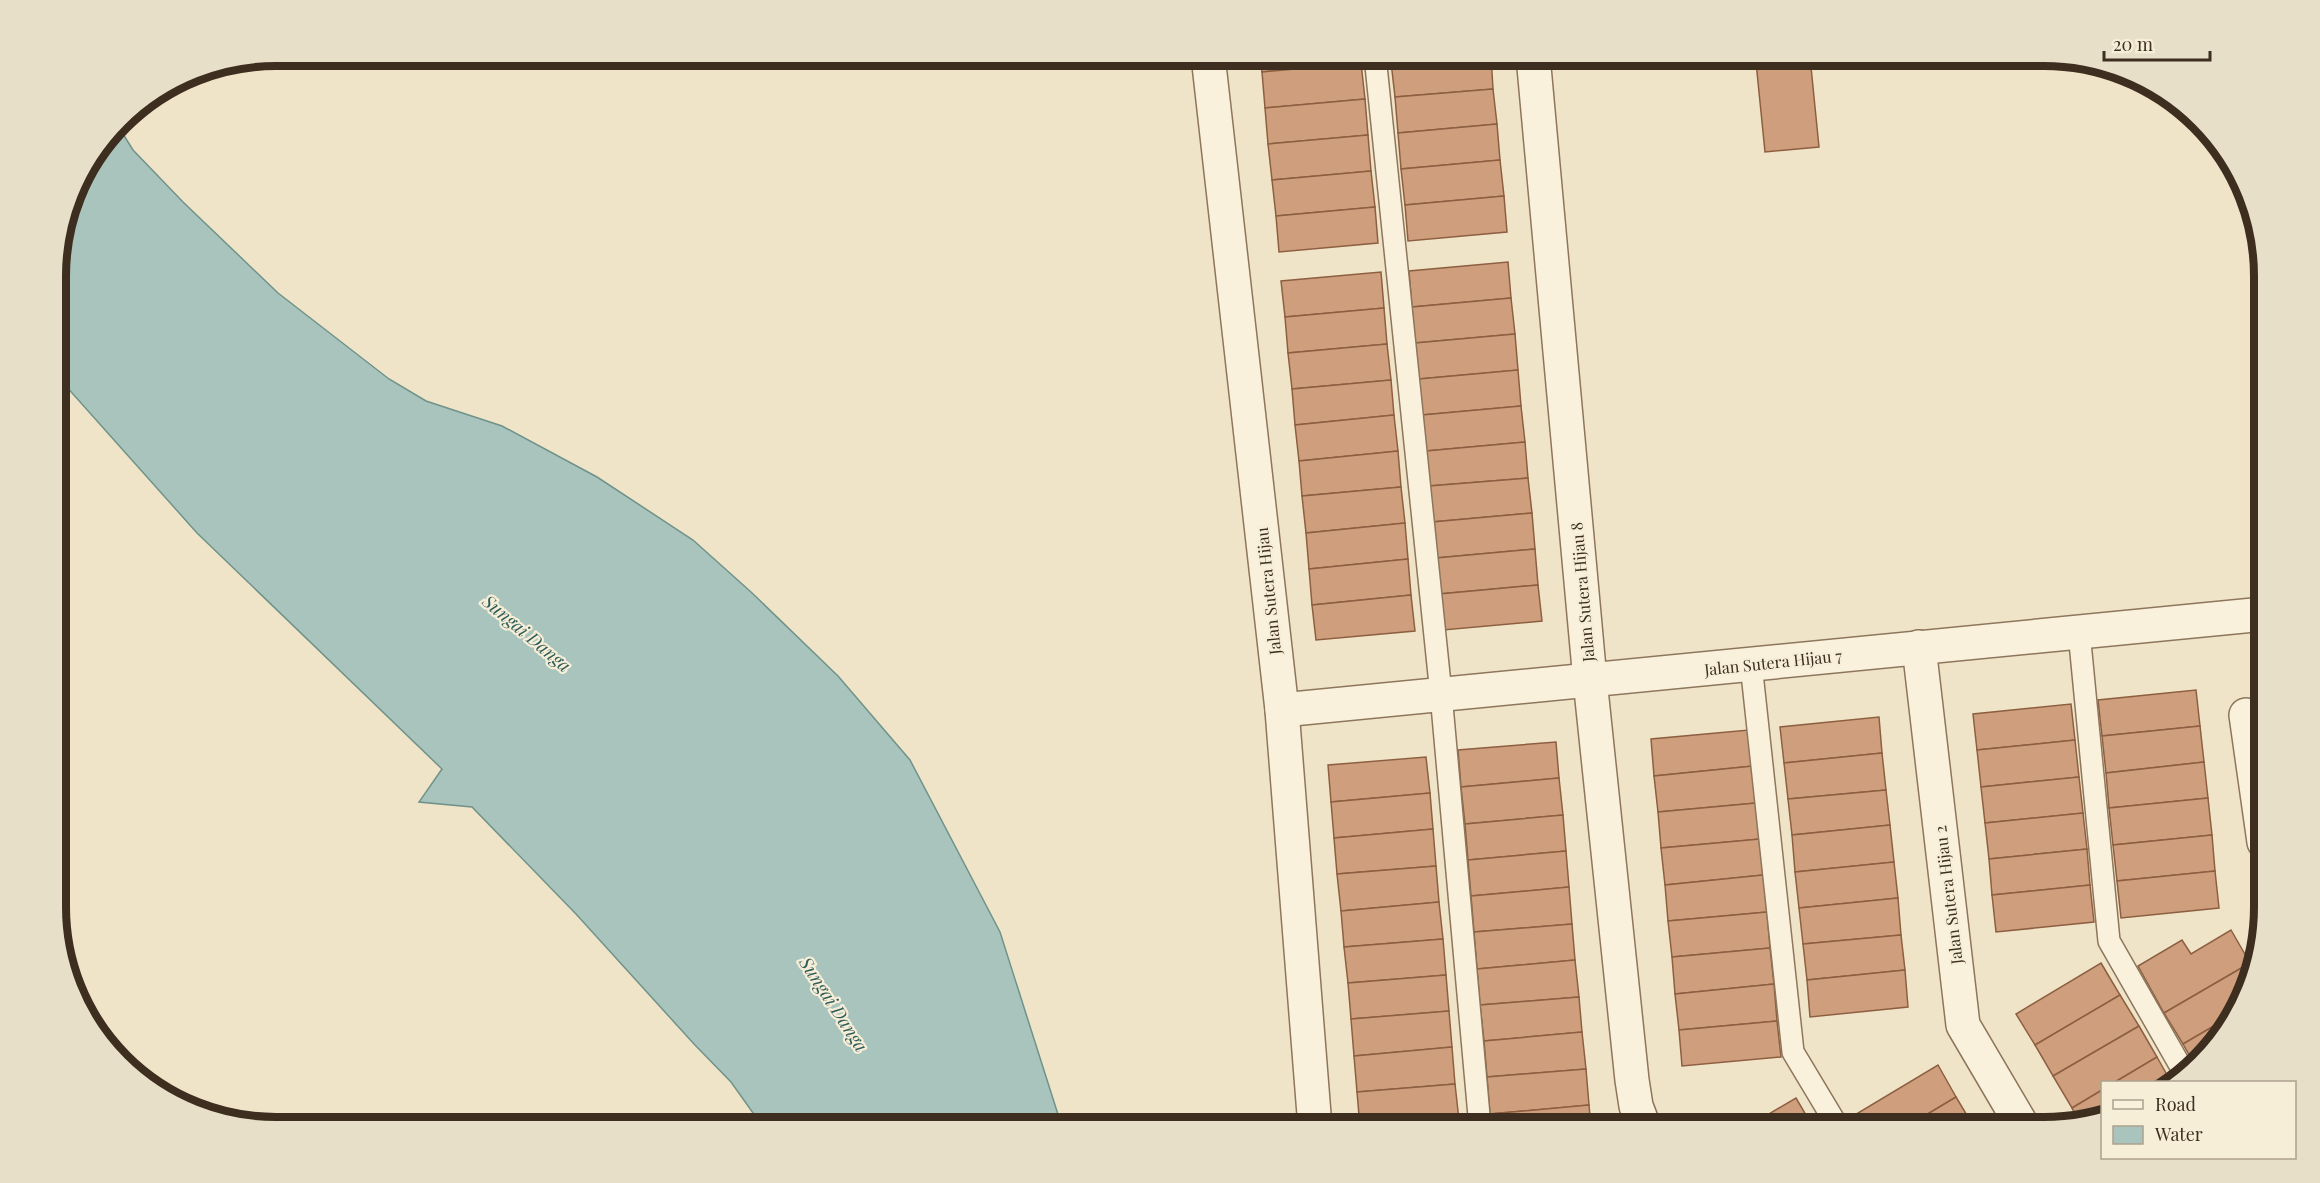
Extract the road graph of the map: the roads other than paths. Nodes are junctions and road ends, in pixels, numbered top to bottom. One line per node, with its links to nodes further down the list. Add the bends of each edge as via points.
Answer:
1 (1209, 66): 10 (street, Jalan Sutera Hijau)
2 (1376, 66): 9 (lane)
3 (1534, 66): 8 (street, Jalan Sutera Hijau 8)
4 (2254, 615): 5 (street, Jalan Sutera Hijau 7)
5 (2079, 632): 6 (street, Jalan Sutera Hijau 7); 13 (lane, via 2109,941)
6 (1919, 647): 7 (street, Jalan Sutera Hijau 7); 18 (street, Jalan Sutera Hijau 2, via 1963,1025)
7 (1751, 664): 8 (street, Jalan Sutera Hijau 7); 17 (lane, via 1793,1052)
8 (1590, 680): 9 (street, Jalan Sutera Hijau 7); 16 (street, Jalan Sutera Hijau 8, via 1632,1080)
9 (1441, 694): 10 (street, Jalan Sutera Hijau 7); 15 (lane)
10 (1282, 710): 14 (street, Jalan Sutera Hijau)
11 (2246, 716): 12 (street)
12 (2254, 772)
13 (2181, 1066)
14 (1314, 1117)
15 (1479, 1117)
16 (1640, 1117)
17 (1832, 1117)
18 (2017, 1117)

